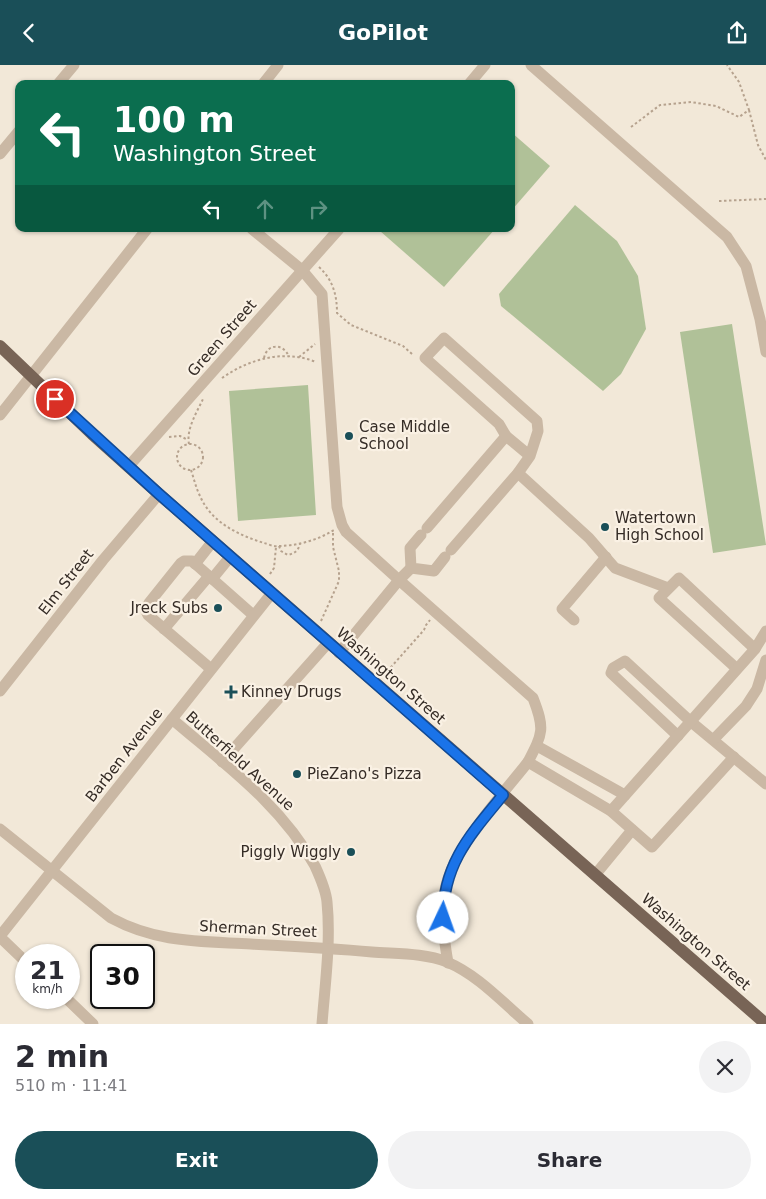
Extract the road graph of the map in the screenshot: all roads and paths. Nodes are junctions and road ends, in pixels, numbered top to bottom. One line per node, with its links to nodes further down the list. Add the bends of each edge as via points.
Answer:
1 (74, 65): 6 (street)
2 (278, 65): 7 (street)
3 (485, 65): 8 (street)
4 (531, 65): 23 (street, via 727,237 746,266)
5 (727, 65): 9 (path, via 738,82)
6 (61, 80)
7 (266, 80)
8 (472, 80)
9 (748, 110): 10 (path, via 739,117 716,106 690,102 660,105); 13 (path)
10 (631, 127)
11 (15, 136): 12 (street)
12 (0, 154)
13 (766, 160)
14 (766, 199): 15 (path)
15 (719, 201)
16 (145, 232): 29 (street)
17 (256, 232): 20 (street)
18 (336, 232): 20 (street, Green Street)
19 (317, 265): 24 (path, via 330,280 336,295 337,313 351,325 403,346)
20 (302, 270): 21 (street, via 322,295); 38 (street, Green Street)
21 (326, 333): 26 (path); 28 (street)
22 (0, 346): 29 (main road, Washington Street)
23 (766, 352)
24 (412, 354)
25 (289, 357): 26 (path); 27 (path); 27 (path, via 280,346 273,346)
26 (300, 357): 28 (path)
27 (264, 358): 30 (path, via 248,363)
28 (328, 368): 42 (street)
29 (31, 375): 32 (street); 38 (main road, Washington Street)
30 (216, 382)
31 (205, 395): 35 (path, via 191,424)
32 (0, 415)
33 (506, 436): 37 (street); 37 (street, via 499,424 425,358 444,338 537,421 538,431); 49 (street, via 410,548)
34 (167, 437): 35 (path, via 180,436)
35 (188, 440): 36 (path)
36 (189, 445): 39 (path, via 195,445 202,453 200,464); 39 (path, via 179,450 177,461 185,470)
37 (530, 455): 40 (street)
38 (128, 467): 41 (main road, Washington Street)
39 (191, 470): 45 (path, via 200,497 224,524 238,534)
40 (518, 473): 47 (street); 49 (street, via 434,571)
41 (159, 494): 43 (main road, Washington Street); 68 (street, Elm Street, via 102,560)
42 (338, 528): 44 (path); 52 (street); 57 (path, via 333,547 338,581)
43 (213, 541): 46 (main road, Washington Street); 48 (street)
44 (300, 543): 45 (path); 45 (path, via 294,553 288,555)
45 (278, 547): 50 (path)
46 (230, 557): 51 (street); 54 (main road, Washington Street)
47 (606, 557): 53 (street, via 615,568); 58 (street, via 562,609)
48 (194, 564): 51 (street); 59 (street, via 188,560 181,563 146,608 148,615)
49 (411, 567): 52 (street)
50 (270, 574)
51 (210, 577): 56 (street); 59 (street)
52 (399, 581): 55 (street); 63 (street)
53 (668, 588): 62 (street, via 679,578); 66 (street, via 659,598)
54 (272, 593): 56 (street, Barben Avenue); 61 (main road, Washington Street)
55 (436, 613): 67 (path); 73 (street, via 533,697 541,719 541,739)
56 (253, 615): 65 (street, Barben Avenue)
57 (321, 621)
58 (574, 621)
59 (164, 629): 65 (street)
60 (766, 631): 62 (street)
61 (328, 643): 63 (main road, Washington Street); 75 (street)
62 (755, 649): 66 (street)
63 (339, 653): 78 (main road, Washington Street)
64 (766, 660): 72 (street, via 758,689)
65 (211, 669): 69 (street, Barben Avenue)
66 (736, 669): 70 (street)
67 (384, 675)
68 (0, 691)
69 (172, 719): 75 (street, Butterfield Avenue); 83 (street, Barben Avenue)
70 (690, 721): 71 (street); 71 (street, via 625,661 613,668 611,673 622,685); 72 (street)
71 (678, 736): 79 (street)
72 (714, 739): 74 (street)
73 (537, 746): 76 (street); 79 (street)
74 (734, 757): 77 (street); 82 (street, via 652,847)
75 (222, 762): 86 (street, Butterfield Avenue, via 259,794 306,851 328,900)
76 (528, 763): 78 (street); 80 (street)
77 (766, 784)
78 (503, 795): 84 (main road, Washington Street); 88 (street, via 460,852 449,875 443,911)
79 (625, 795): 80 (street)
80 (611, 811): 82 (street)
81 (0, 829): 83 (street, Sherman Street)
82 (632, 830): 84 (street)
83 (52, 871): 85 (street, Barben Avenue); 86 (street, Sherman Street, via 111,918 150,935 182,940)
84 (594, 875): 93 (main road, Washington Street)
85 (0, 937): 87 (street)
86 (327, 948): 88 (street, Sherman Street, via 421,955); 91 (street, Butterfield Avenue)
87 (15, 951)
88 (448, 963): 92 (street, Sherman Street, via 475,979)
89 (77, 1009): 90 (street)
90 (93, 1024)
91 (322, 1024)
92 (528, 1024)
93 (766, 1024)

